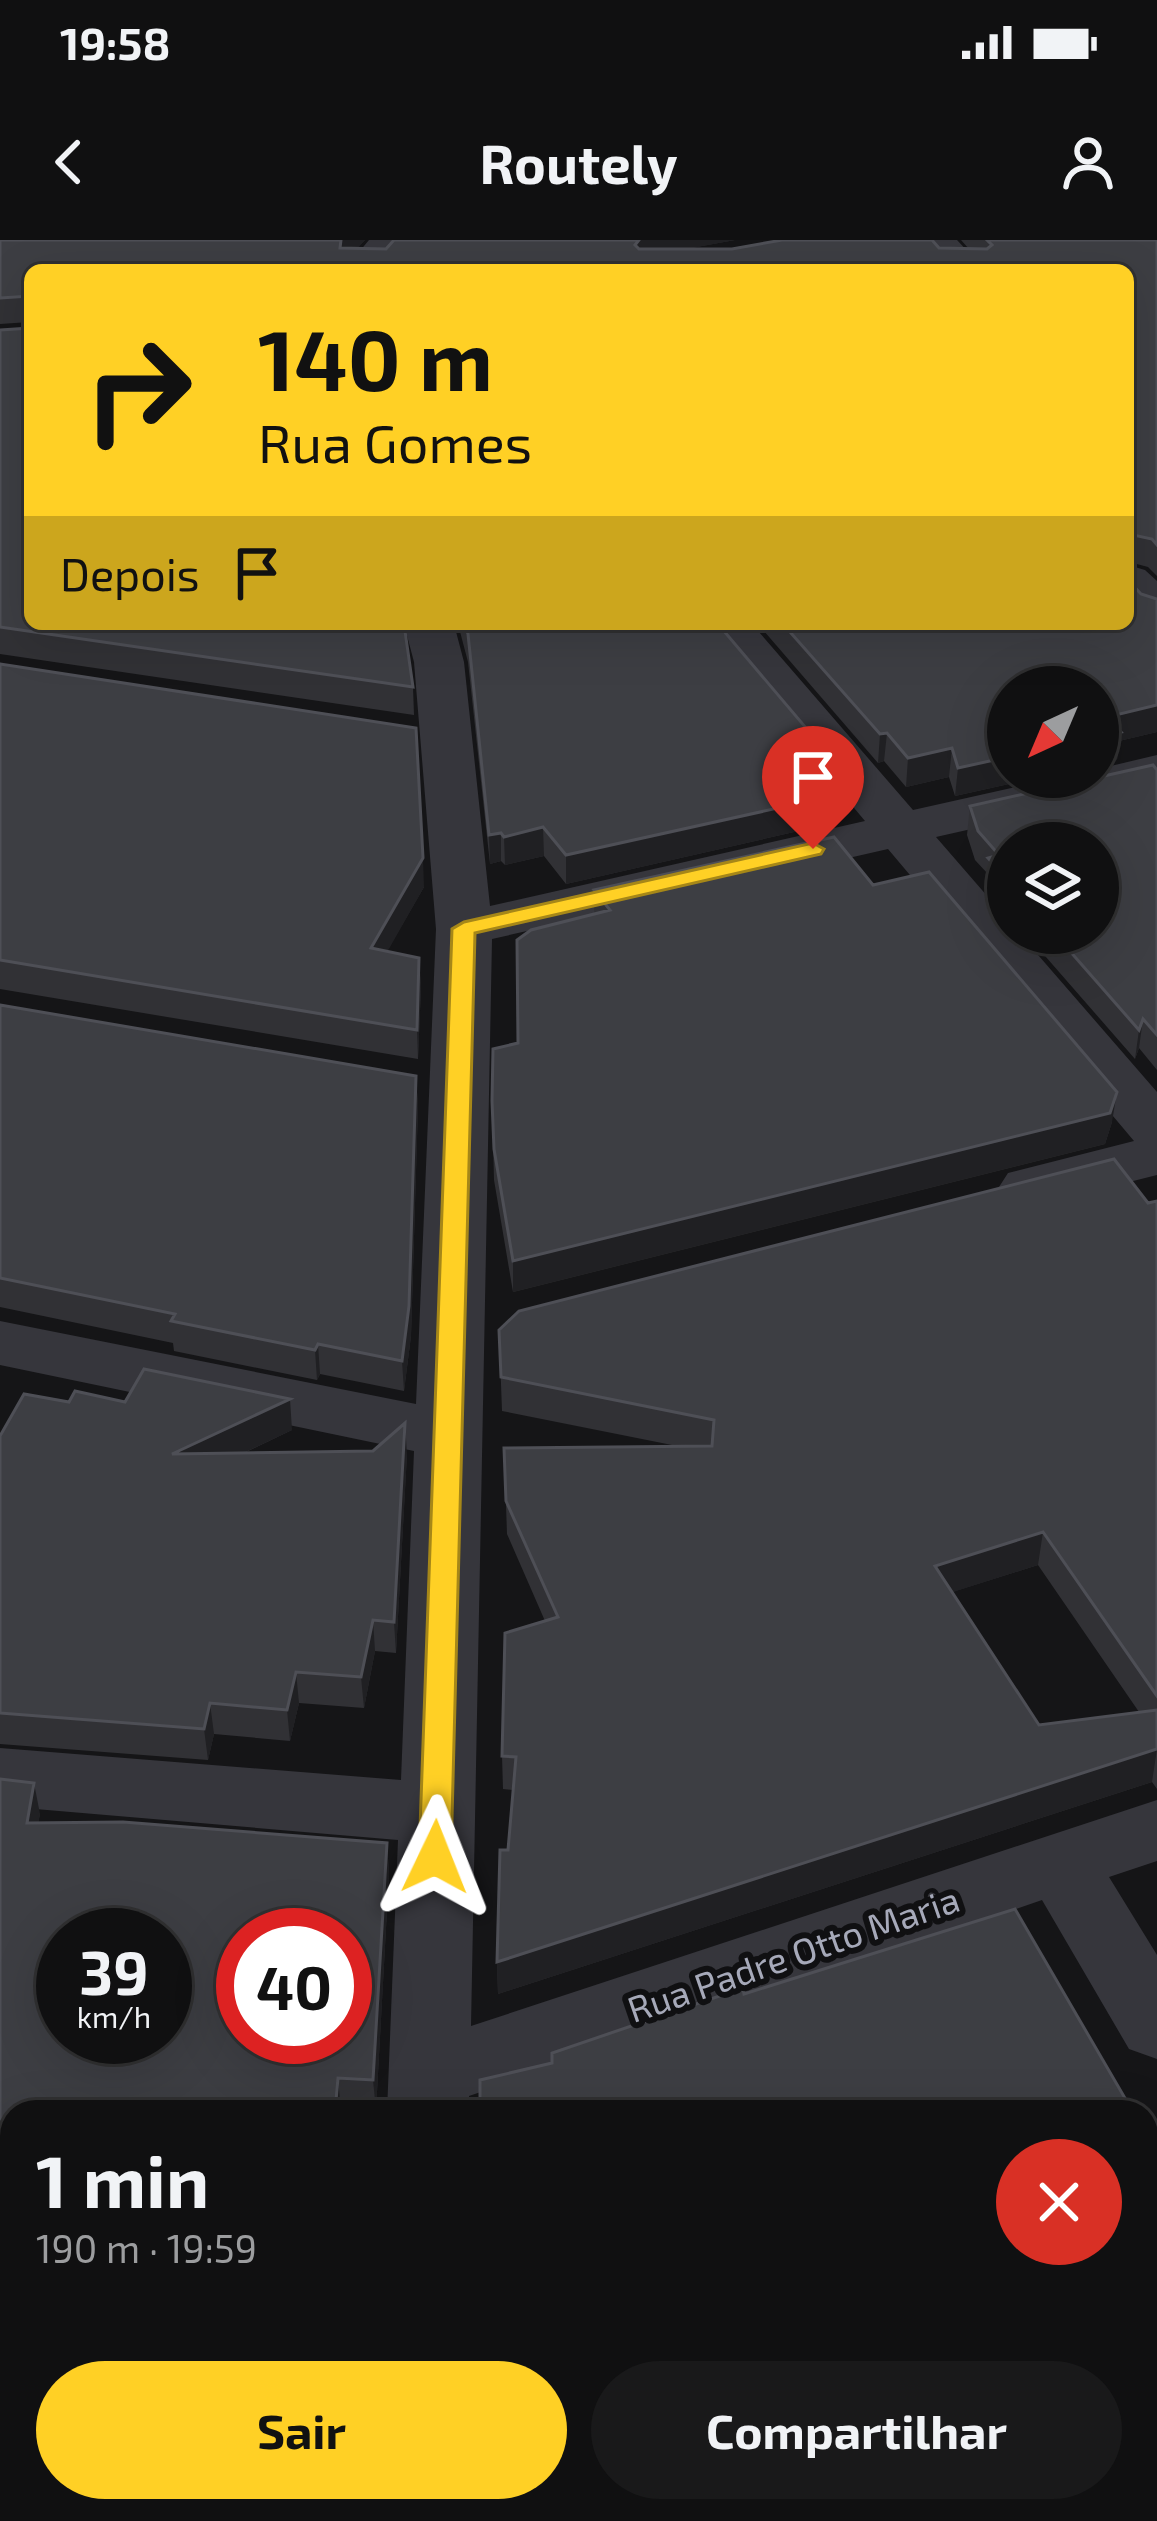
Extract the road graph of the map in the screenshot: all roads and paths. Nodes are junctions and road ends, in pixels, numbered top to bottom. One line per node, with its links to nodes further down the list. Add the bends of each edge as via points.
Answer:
1 (391, 240): 3 (street)
2 (933, 240): 4 (street)
3 (369, 264)
4 (958, 264)
5 (1134, 586): 6 (street)
6 (1157, 608)
7 (431, 630): 11 (street, via 439,662 422,737)
8 (729, 630): 10 (street)
9 (1157, 771): 10 (street)
10 (900, 830): 11 (street); 12 (street)
11 (464, 929): 16 (street, via 438,1086)
12 (1157, 1130)
13 (1157, 1155): 14 (street)
14 (975, 1201)
15 (519, 1318): 16 (street)
16 (451, 1335): 18 (street)
17 (0, 1343): 18 (street)
18 (448, 1434): 20 (street)
19 (0, 1777): 20 (street)
20 (436, 1813): 24 (street)
21 (1157, 1830): 22 (street, Rua Padre Otto Maria)
22 (1060, 1863): 23 (street); 24 (street, Rua Padre Otto Maria)
23 (1157, 2025)
24 (428, 2093)

